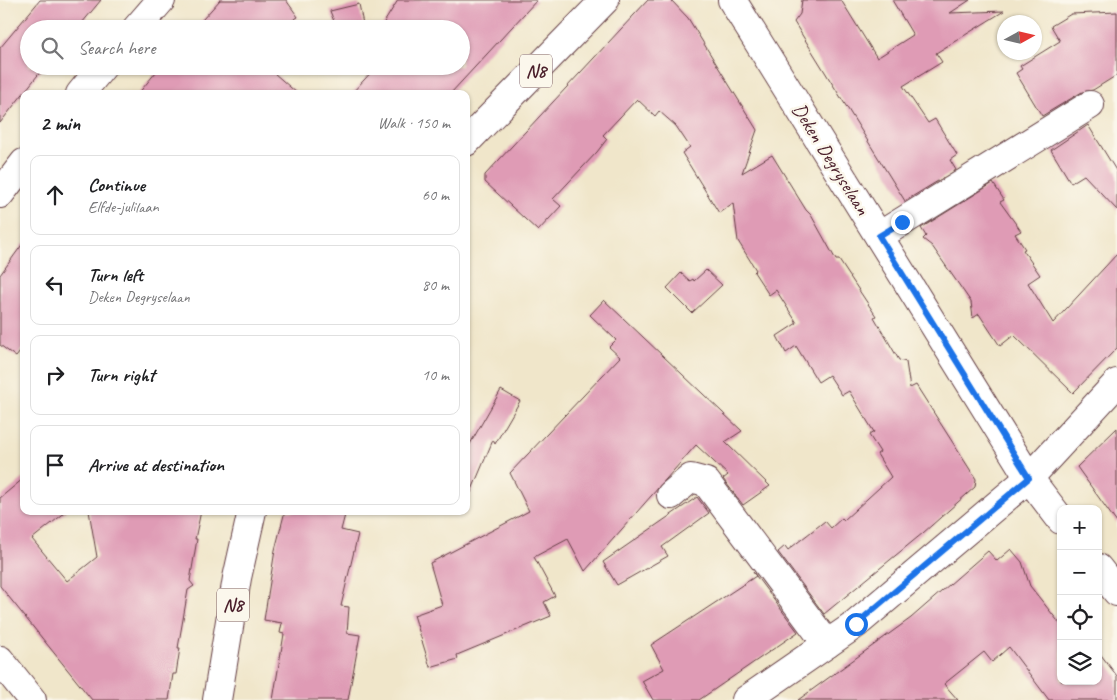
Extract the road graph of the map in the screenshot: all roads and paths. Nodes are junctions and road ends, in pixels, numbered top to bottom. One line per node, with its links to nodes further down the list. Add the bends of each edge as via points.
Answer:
1 (161, 0): 4 (street)
2 (605, 0): 8 (street, N8)
3 (732, 0): 11 (street, Deken Degryselaan)
4 (144, 20)
5 (96, 75): 6 (street)
6 (83, 90)
7 (1090, 104): 11 (street)
8 (470, 138)
9 (20, 168): 10 (street)
10 (0, 194)
11 (879, 236): 13 (street, Deken Degryselaan)
12 (1117, 383): 13 (street)
13 (1029, 478): 16 (street, Deken Degryselaan); 19 (street, via 856,624)
14 (671, 495): 19 (street, via 691,478 706,482)
15 (251, 515): 22 (street, N8, via 237,578)
16 (1057, 515)
17 (1102, 573): 18 (street)
18 (1117, 592)
19 (827, 644): 23 (street)
20 (0, 660): 21 (street)
21 (32, 700)
22 (218, 700)
23 (746, 700)

